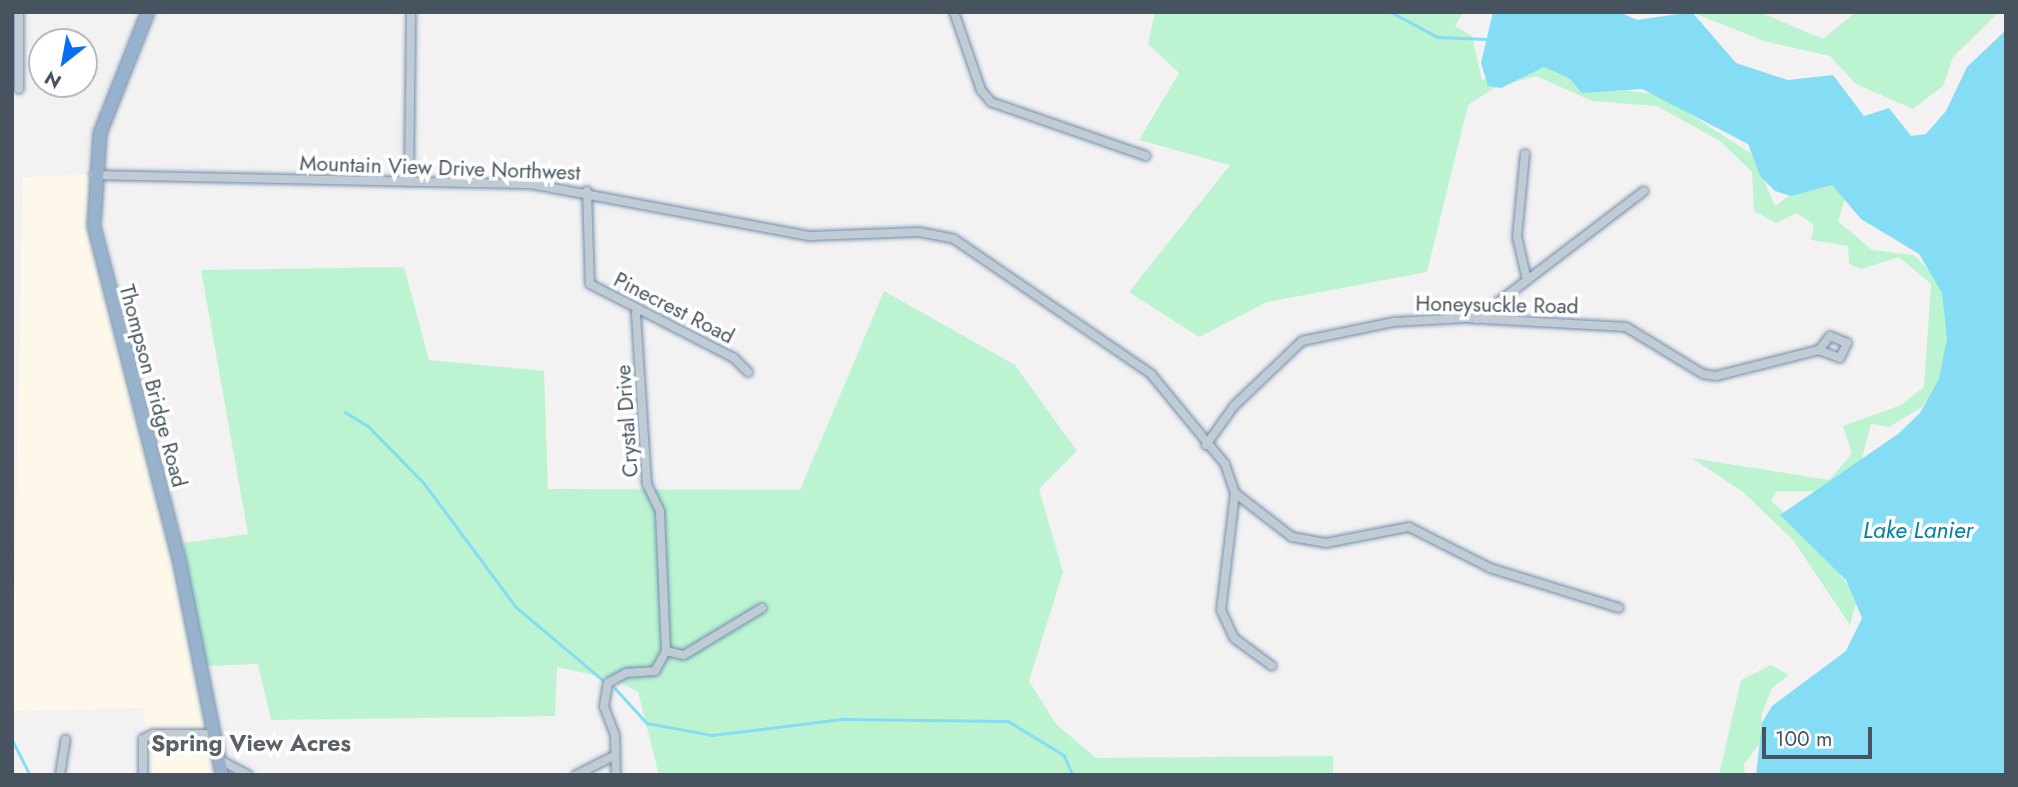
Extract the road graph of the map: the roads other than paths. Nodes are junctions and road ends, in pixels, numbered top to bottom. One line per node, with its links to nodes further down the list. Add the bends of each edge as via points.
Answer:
1 (19, 12): 5 (street)
2 (148, 12): 8 (highway, Thompson Bridge Road, via 107,108)
3 (411, 12): 9 (street)
4 (954, 12): 7 (street, via 981,90 991,102)
5 (19, 89)
6 (1525, 154): 12 (street, via 1517,237)
7 (1146, 156)
8 (94, 175): 9 (street, Mountain View Drive Northwest); 23 (highway, Thompson Bridge Road, via 102,270 180,564)
9 (409, 182): 10 (street, Mountain View Drive Northwest)
10 (587, 191): 13 (street, Pinecrest Road, via 590,285); 17 (street, Mountain View Drive Northwest, via 810,236 919,232 954,239 1151,374)
11 (1644, 191): 12 (street)
12 (1527, 280): 14 (street)
13 (636, 313): 16 (street, Pinecrest Road, via 734,358); 21 (street, Crystal Drive, via 647,484 660,511)
14 (1476, 319): 15 (street, Honeysuckle Road, via 1626,327 1703,374 1716,376); 17 (street, Honeysuckle Road, via 1394,322 1302,341 1234,406)
15 (1819, 350)
16 (748, 372)
17 (1206, 445): 18 (street, Mountain View Drive Northwest, via 1226,464)
18 (1235, 493): 20 (street, via 1292,537 1326,543 1409,527 1490,568); 22 (street, via 1222,610 1234,638)
19 (762, 608): 21 (street, via 684,655)
20 (1619, 608)
21 (666, 651): 25 (street, via 656,671 626,673 608,683 604,707 615,735)
22 (1272, 666)
23 (214, 734): 26 (highway, Thompson Bridge Road); 28 (street, via 153,734 143,740)
24 (66, 739): 27 (street)
25 (614, 756): 31 (street); 32 (street)
26 (219, 758): 29 (highway, Thompson Bridge Road); 30 (street)
27 (60, 775)
28 (143, 775)
29 (222, 775)
30 (248, 775)
31 (576, 775)
32 (616, 775)

